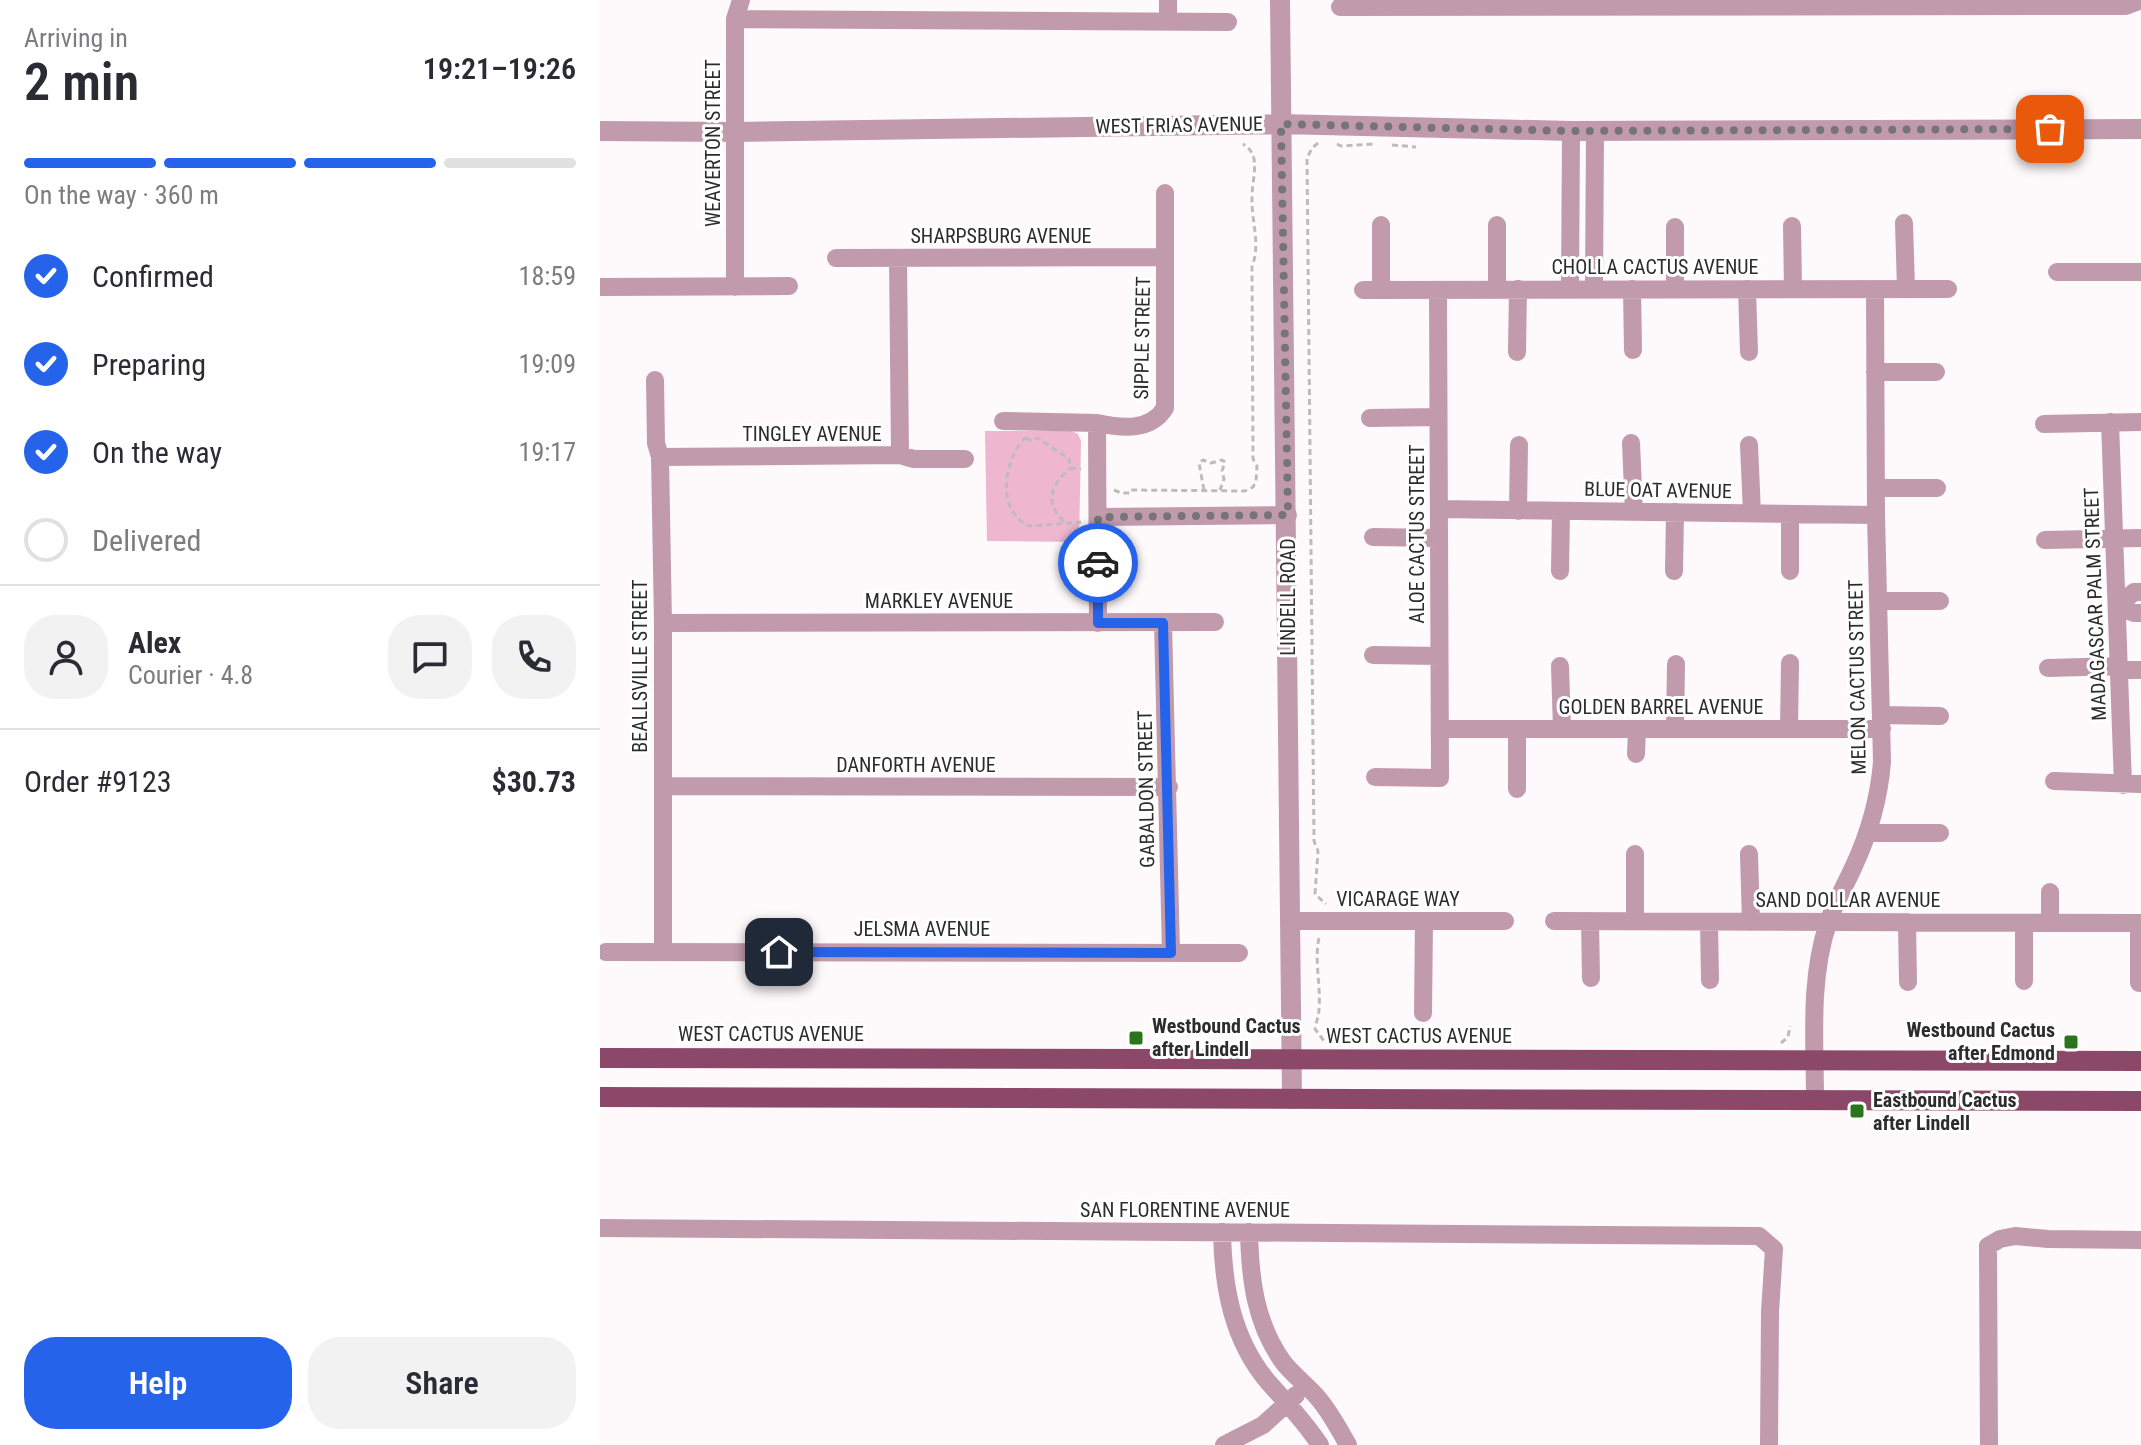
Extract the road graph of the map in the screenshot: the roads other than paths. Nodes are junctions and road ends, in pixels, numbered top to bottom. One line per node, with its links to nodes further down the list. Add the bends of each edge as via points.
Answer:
1 (741, 0): 10 (street, WEAVERTON STREET)
2 (1168, 0): 11 (street)
3 (1280, 0): 13 (street, LINDELL ROAD)
4 (2141, 0): 8 (street, via 2126,6)
5 (1457, 3): 6 (street); 9 (street)
6 (1627, 3): 7 (street)
7 (1801, 3): 8 (street)
8 (1975, 3)
9 (1340, 7)
10 (735, 19): 11 (street); 18 (street, WEAVERTON STREET)
11 (1168, 20): 12 (street)
12 (1228, 22)
13 (1281, 124): 16 (street, WEST FRIAS AVENUE); 18 (street, WEST FRIAS AVENUE); 73 (street, LINDELL ROAD)
14 (2141, 129): 17 (street, WEST FRIAS AVENUE)
15 (600, 131): 18 (street, WEST FRIAS AVENUE)
16 (1571, 131): 17 (street, WEST FRIAS AVENUE); 33 (street)
17 (1595, 131): 34 (street)
18 (734, 132): 32 (street, WEAVERTON STREET)
19 (1165, 193): 25 (street, SIPPLE STREET)
20 (1904, 223): 42 (street)
21 (1381, 225): 44 (street, CHOLLA CACTUS AVENUE, via 1372,290)
22 (1497, 225): 35 (street)
23 (1792, 226): 40 (street)
24 (1675, 227): 38 (street)
25 (1165, 257): 27 (street, SHARPSBURG AVENUE); 56 (street, SIPPLE STREET, via 1165,408 1159,417 1138,426)
26 (836, 258): 27 (street, SHARPSBURG AVENUE)
27 (898, 258): 61 (street)
28 (2057, 272): 29 (street)
29 (2141, 272)
30 (789, 286): 32 (street)
31 (600, 287): 32 (street)
32 (735, 287)
33 (1570, 288): 34 (street, CHOLLA CACTUS AVENUE); 36 (street, CHOLLA CACTUS AVENUE)
34 (1594, 288): 37 (street, CHOLLA CACTUS AVENUE)
35 (1497, 289): 36 (street, CHOLLA CACTUS AVENUE); 44 (street, CHOLLA CACTUS AVENUE)
36 (1518, 289): 46 (street)
37 (1632, 289): 38 (street, CHOLLA CACTUS AVENUE); 45 (street)
38 (1675, 289): 39 (street, CHOLLA CACTUS AVENUE)
39 (1747, 289): 40 (street, CHOLLA CACTUS AVENUE); 47 (street)
40 (1793, 289): 41 (street, CHOLLA CACTUS AVENUE)
41 (1875, 289): 42 (street, CHOLLA CACTUS AVENUE); 48 (street, MELON CACTUS STREET)
42 (1906, 289): 43 (street, CHOLLA CACTUS AVENUE)
43 (1948, 289)
44 (1438, 290): 51 (street, ALOE CACTUS STREET)
45 (1633, 350)
46 (1517, 352)
47 (1749, 352)
48 (1875, 372): 49 (street); 64 (street, MELON CACTUS STREET)
49 (1936, 372)
50 (655, 380): 62 (street, BEALLSVILLE STREET)
51 (1438, 417): 52 (street); 66 (street, ALOE CACTUS STREET)
52 (1370, 418)
53 (1003, 421): 56 (street, SIPPLE STREET)
54 (2110, 422): 55 (street); 57 (street); 78 (street, MADAGASCAR PALM STREET)
55 (2141, 422)
56 (1097, 423): 75 (street)
57 (2044, 424)
58 (1631, 443): 69 (street)
59 (1519, 445): 67 (street)
60 (1749, 445): 71 (street)
61 (900, 455): 62 (street, TINGLEY AVENUE); 63 (street, TINGLEY AVENUE)
62 (660, 457): 90 (street, BEALLSVILLE STREET)
63 (965, 459)
64 (1876, 488): 65 (street); 74 (street, MELON CACTUS STREET)
65 (1937, 488)
66 (1439, 509): 67 (street, BLUE OAT AVENUE); 77 (street, ALOE CACTUS STREET)
67 (1518, 511): 68 (street, BLUE OAT AVENUE)
68 (1561, 511): 69 (street, BLUE OAT AVENUE); 81 (street)
69 (1634, 512): 70 (street, BLUE OAT AVENUE)
70 (1675, 512): 71 (street, BLUE OAT AVENUE); 82 (street)
71 (1752, 513): 72 (street, BLUE OAT AVENUE)
72 (1790, 514): 74 (street, BLUE OAT AVENUE); 83 (street)
73 (1288, 515): 75 (street); 121 (street, LINDELL ROAD)
74 (1876, 515): 85 (street, MELON CACTUS STREET)
75 (1090, 520): 91 (street)
76 (1373, 537): 77 (street)
77 (1439, 538): 94 (street, ALOE CACTUS STREET)
78 (2115, 538): 79 (street); 80 (street); 87 (street, MADAGASCAR PALM STREET)
79 (2141, 538)
80 (2045, 540)
81 (1560, 571)
82 (1674, 571)
83 (1790, 571)
84 (2141, 592): 87 (street)
85 (1878, 601): 86 (street); 102 (street, MELON CACTUS STREET)
86 (1940, 601)
87 (2118, 606): 88 (street); 99 (street, MADAGASCAR PALM STREET)
88 (2141, 613)
89 (1215, 622): 92 (street, MARKLEY AVENUE)
90 (663, 623): 91 (street, MARKLEY AVENUE); 113 (street, BEALLSVILLE STREET)
91 (1098, 623): 92 (street, MARKLEY AVENUE)
92 (1163, 623): 114 (street, GABALDON STREET)
93 (1373, 655): 94 (street)
94 (1439, 656): 103 (street, ALOE CACTUS STREET)
95 (1790, 663): 108 (street)
96 (1676, 664): 107 (street)
97 (1560, 666): 105 (street)
98 (2048, 668): 99 (street)
99 (2120, 668): 100 (street); 112 (street, MADAGASCAR PALM STREET)
100 (2141, 670)
101 (1940, 716): 102 (street, GOLDEN BARREL AVENUE)
102 (1881, 722): 108 (street, GOLDEN BARREL AVENUE); 116 (street, MELON CACTUS STREET, via 1879,790)
103 (1440, 729): 104 (street, GOLDEN BARREL AVENUE); 110 (street, ALOE CACTUS STREET, via 1440,778)
104 (1517, 729): 105 (street, GOLDEN BARREL AVENUE); 115 (street)
105 (1562, 729): 106 (street, GOLDEN BARREL AVENUE)
106 (1637, 729): 107 (street, GOLDEN BARREL AVENUE); 109 (street)
107 (1675, 729): 108 (street, GOLDEN BARREL AVENUE)
108 (1789, 729)
109 (1636, 754)
110 (1375, 777)
111 (2054, 781): 112 (street)
112 (2132, 785)
113 (663, 786): 114 (street, DANFORTH AVENUE); 135 (street, BEALLSVILLE STREET)
114 (1169, 787): 136 (street, GABALDON STREET)
115 (1517, 789)
116 (1867, 833): 117 (street); 129 (street, MELON CACTUS STREET)
117 (1940, 833)
118 (1635, 854): 126 (street)
119 (1749, 854): 128 (street)
120 (2050, 892): 132 (street)
121 (1290, 921): 122 (street, VICARAGE WAY); 145 (street, LINDELL ROAD)
122 (1424, 921): 123 (street, VICARAGE WAY); 143 (street)
123 (1505, 921)
124 (1554, 921): 125 (street, SAND DOLLAR AVENUE)
125 (1590, 921): 126 (street, SAND DOLLAR AVENUE); 138 (street)
126 (1635, 921): 127 (street, SAND DOLLAR AVENUE)
127 (1709, 922): 128 (street, SAND DOLLAR AVENUE); 139 (street)
128 (1751, 922): 129 (street, SAND DOLLAR AVENUE)
129 (1828, 922): 130 (street, SAND DOLLAR AVENUE); 146 (street, MELON CACTUS STREET, via 1816,978)
130 (1907, 922): 131 (street, SAND DOLLAR AVENUE); 141 (street)
131 (2024, 923): 132 (street, SAND DOLLAR AVENUE); 140 (street)
132 (2050, 923): 133 (street, SAND DOLLAR AVENUE)
133 (2140, 923): 142 (street)
134 (606, 952): 135 (street, JELSMA AVENUE)
135 (663, 952): 136 (street, JELSMA AVENUE)
136 (1171, 953): 137 (street, JELSMA AVENUE)
137 (1239, 953)
138 (1591, 978)
139 (1710, 980)
140 (2024, 981)
141 (1908, 982)
142 (2139, 983)
143 (1423, 1013)
144 (600, 1058): 145 (main road, WEST CACTUS AVENUE)
145 (1292, 1060): 146 (main road, WEST CACTUS AVENUE); 149 (street, LINDELL ROAD)
146 (1815, 1060): 147 (main road, WEST CACTUS AVENUE); 150 (street, MELON CACTUS STREET)
147 (2141, 1061)
148 (600, 1097): 149 (main road)
149 (1292, 1099): 150 (main road)
150 (1815, 1100): 151 (main road)
151 (2141, 1101)
152 (600, 1228): 153 (street, SAN FLORENTINE AVENUE)
153 (1222, 1232): 154 (street, SAN FLORENTINE AVENUE); 157 (street, via 1231,1314 1255,1363)
154 (1249, 1232): 156 (street, via 1257,1307 1284,1363); 161 (street, SAN FLORENTINE AVENUE, via 1759,1236 1774,1249)
155 (2141, 1240): 162 (street, via 2015,1236 1988,1246)
156 (1306, 1386): 157 (street); 160 (street)
157 (1288, 1403): 158 (street, via 1263,1425); 159 (street)
158 (1224, 1445)
159 (1320, 1445)
160 (1348, 1445)
161 (1769, 1445)
162 (1989, 1445)

